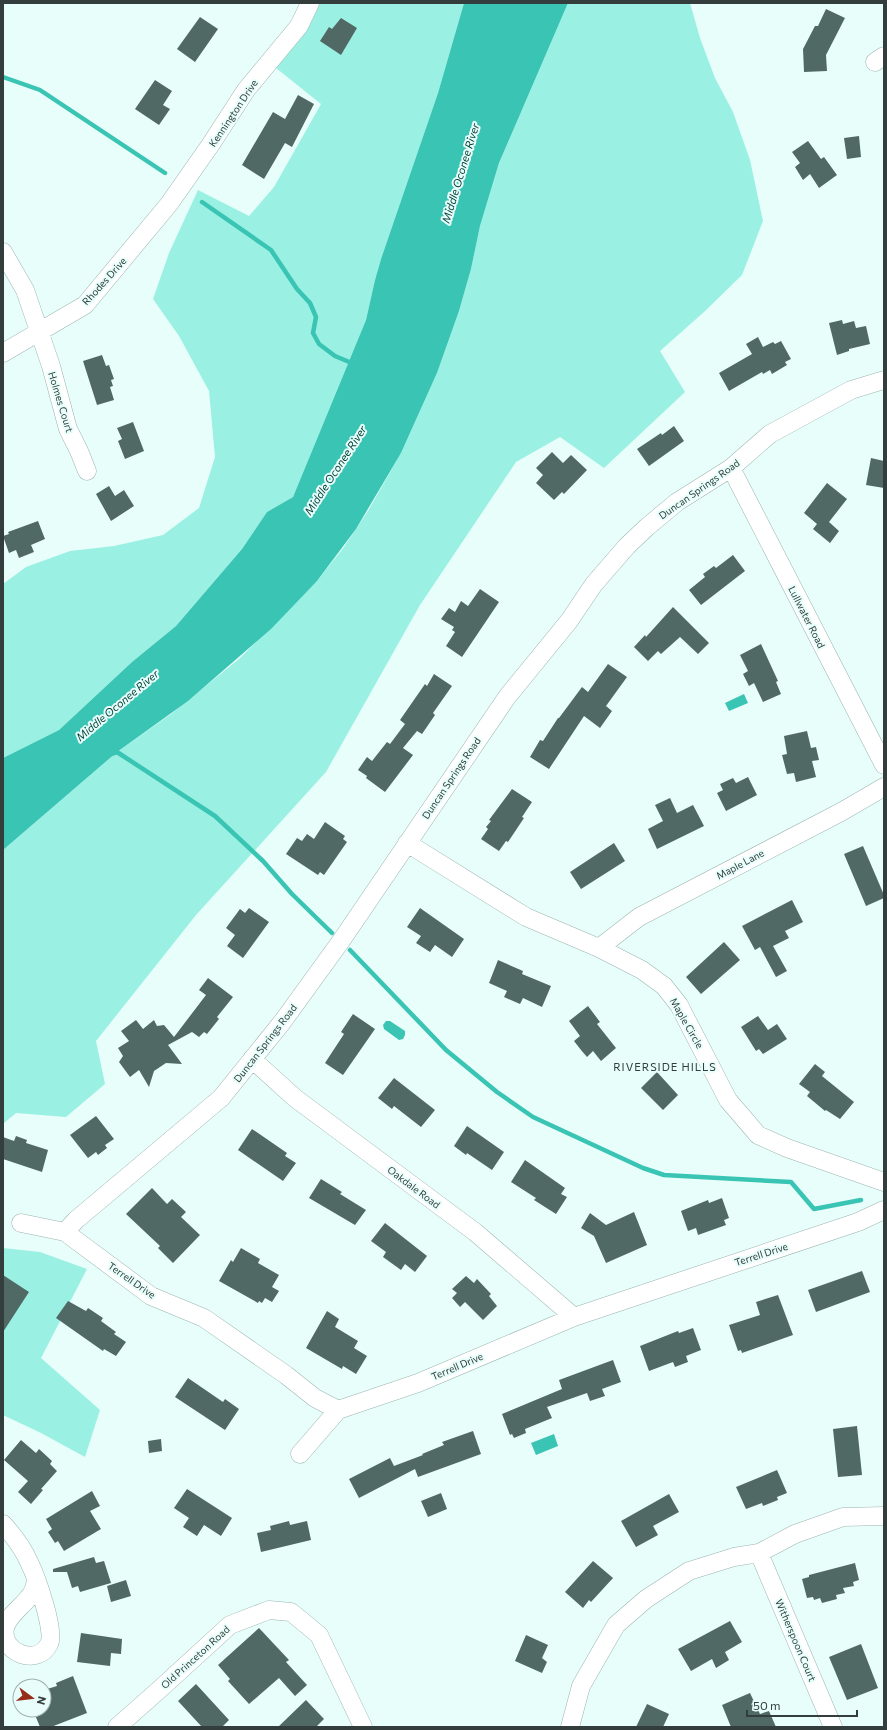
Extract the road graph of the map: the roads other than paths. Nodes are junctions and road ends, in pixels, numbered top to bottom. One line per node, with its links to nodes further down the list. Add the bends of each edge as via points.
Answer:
1 (310, 3): 2 (street, Kennington Drive, via 299,26 246,90)
2 (169, 204): 4 (street, Rhodes Drive, via 85,305)
3 (3, 252): 4 (street, Holmes Court, via 25,290)
4 (38, 332): 5 (street, Rhodes Drive); 8 (street, Holmes Court, via 51,366 68,429)
5 (3, 353)
6 (884, 380): 7 (street, Duncan Springs Road, via 850,390 770,434)
7 (731, 468): 9 (street, Lullwater Road); 11 (street, Duncan Springs Road, via 696,489 647,527 598,579 569,621 507,696)
8 (87, 471)
9 (884, 765)
10 (884, 787): 12 (street, Maple Lane, via 639,917)
11 (407, 843): 12 (street, Maple Circle, via 526,917); 13 (street, Duncan Springs Road, via 341,941)
12 (599, 948): 14 (street, Maple Circle, via 642,970 664,986 679,1005 728,1100 758,1135 787,1148)
13 (252, 1059): 17 (street, Duncan Springs Road, via 221,1098); 18 (street, Oakdale Road, via 295,1098 474,1232)
14 (884, 1182)
15 (884, 1210): 18 (street, Terrell Drive, via 858,1222)
16 (21, 1223): 17 (street)
17 (65, 1232): 19 (street, Terrell Drive, via 151,1296 204,1318 315,1398)
18 (574, 1317): 19 (street, Terrell Drive, via 418,1383)
19 (338, 1410): 20 (street)
20 (300, 1454)
21 (884, 1516): 23 (street, via 842,1517 795,1534)
22 (3, 1524): 24 (street, via 19,1545)
23 (759, 1553): 27 (street, via 734,1557 689,1572 646,1598 616,1625 582,1686); 28 (street, Witherspoon Court)
24 (36, 1580)
25 (117, 1727): 26 (street, Old Princeton Road, via 230,1625 269,1610 291,1612 319,1635)
26 (363, 1727)
27 (570, 1727)
28 (833, 1727)

